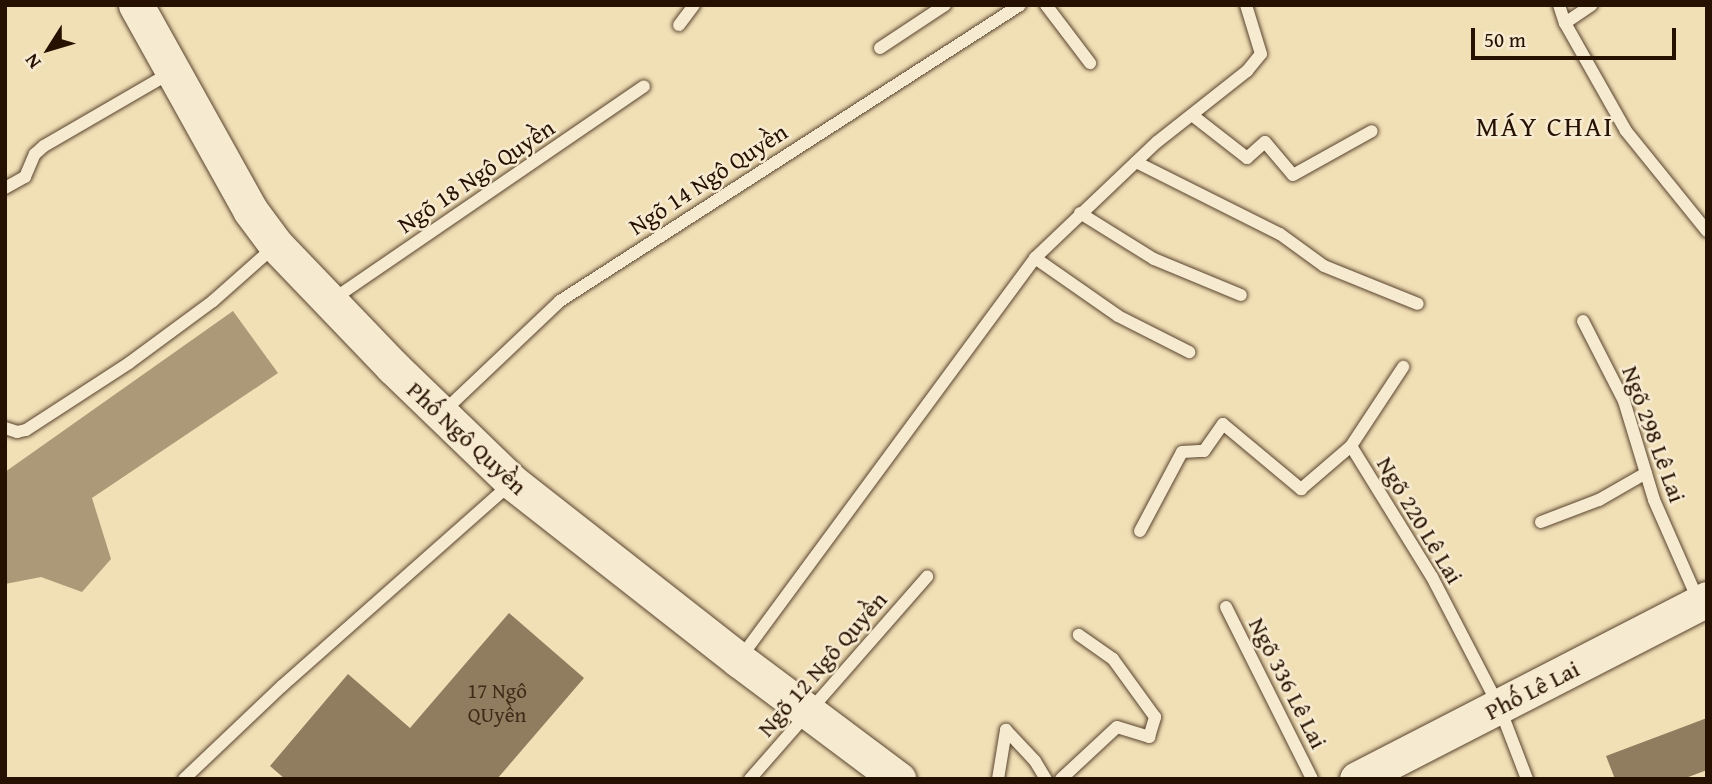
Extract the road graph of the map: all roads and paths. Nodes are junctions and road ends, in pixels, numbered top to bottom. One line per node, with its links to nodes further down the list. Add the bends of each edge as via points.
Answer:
1 (136, 5): 13 (street, Phố Ngô Quyền)
2 (694, 5): 10 (lane)
3 (945, 5): 11 (lane)
4 (1020, 5): 29 (lane, Ngõ 14 Ngô Quyền, via 560,301)
5 (1046, 5): 12 (lane)
6 (1246, 5): 15 (lane, via 1261,54)
7 (1559, 5): 9 (lane)
8 (1592, 5): 9 (lane)
9 (1565, 23): 20 (lane, via 1626,131)
10 (679, 25)
11 (880, 48)
12 (1090, 63)
13 (172, 72): 18 (lane, via 44,146 25,177); 21 (street, Phố Ngô Quyền, via 250,210)
14 (644, 86): 24 (lane, Ngõ 18 Ngô Quyền)
15 (1192, 115): 16 (lane, via 1247,158 1265,142 1293,175); 17 (lane)
16 (1372, 131)
17 (1136, 162): 19 (lane); 25 (lane, via 1280,234 1324,266)
18 (5, 188)
19 (1080, 213): 22 (lane); 23 (lane, via 1154,258)
20 (1706, 227)
21 (276, 245): 24 (street, Phố Ngô Quyền); 30 (lane, via 213,301 129,363 26,430)
22 (1035, 258): 27 (lane, via 1118,316); 40 (lane)
23 (1241, 295)
24 (331, 300): 29 (street, Phố Ngô Quyền)
25 (1418, 304)
26 (1583, 321): 32 (lane, Ngõ 298 Lê Lai, via 1624,401)
27 (1189, 352)
28 (1403, 366): 31 (lane)
29 (440, 415): 33 (street, Phố Ngô Quyền)
30 (5, 428)
31 (1350, 446): 35 (lane, Ngõ 220 Lê Lai, via 1301,489 1223,424 1204,451 1182,452); 41 (lane, Ngõ 220 Lê Lai, via 1432,577)
32 (1646, 473): 34 (lane, via 1600,500); 37 (lane, Ngõ 298 Lê Lai)
33 (512, 482): 40 (street, Phố Ngô Quyền); 43 (lane)
34 (1541, 522)
35 (1140, 531)
36 (927, 577): 42 (lane, Ngõ 12 Ngô Quyền)
37 (1703, 600): 41 (street, Phố Lê Lai)
38 (1226, 607): 49 (lane, Ngõ 336 Lê Lai)
39 (1079, 635): 48 (lane, via 1113,659 1155,717 1149,737 1117,727)
40 (738, 660): 42 (street, Phố Ngô Quyền)
41 (1499, 706): 50 (street, Phố Lê Lai, via 1392,766); 51 (lane, Ngõ 220 Lê Lai)
42 (806, 711): 44 (lane, Ngõ 12 Ngô Quyền); 45 (street, Phố Ngô Quyền)
43 (184, 779)
44 (750, 779)
45 (898, 779)
46 (998, 779): 47 (lane, via 1006,730)
47 (1046, 779)
48 (1061, 779)
49 (1312, 779)
50 (1357, 779)
51 (1527, 779)

